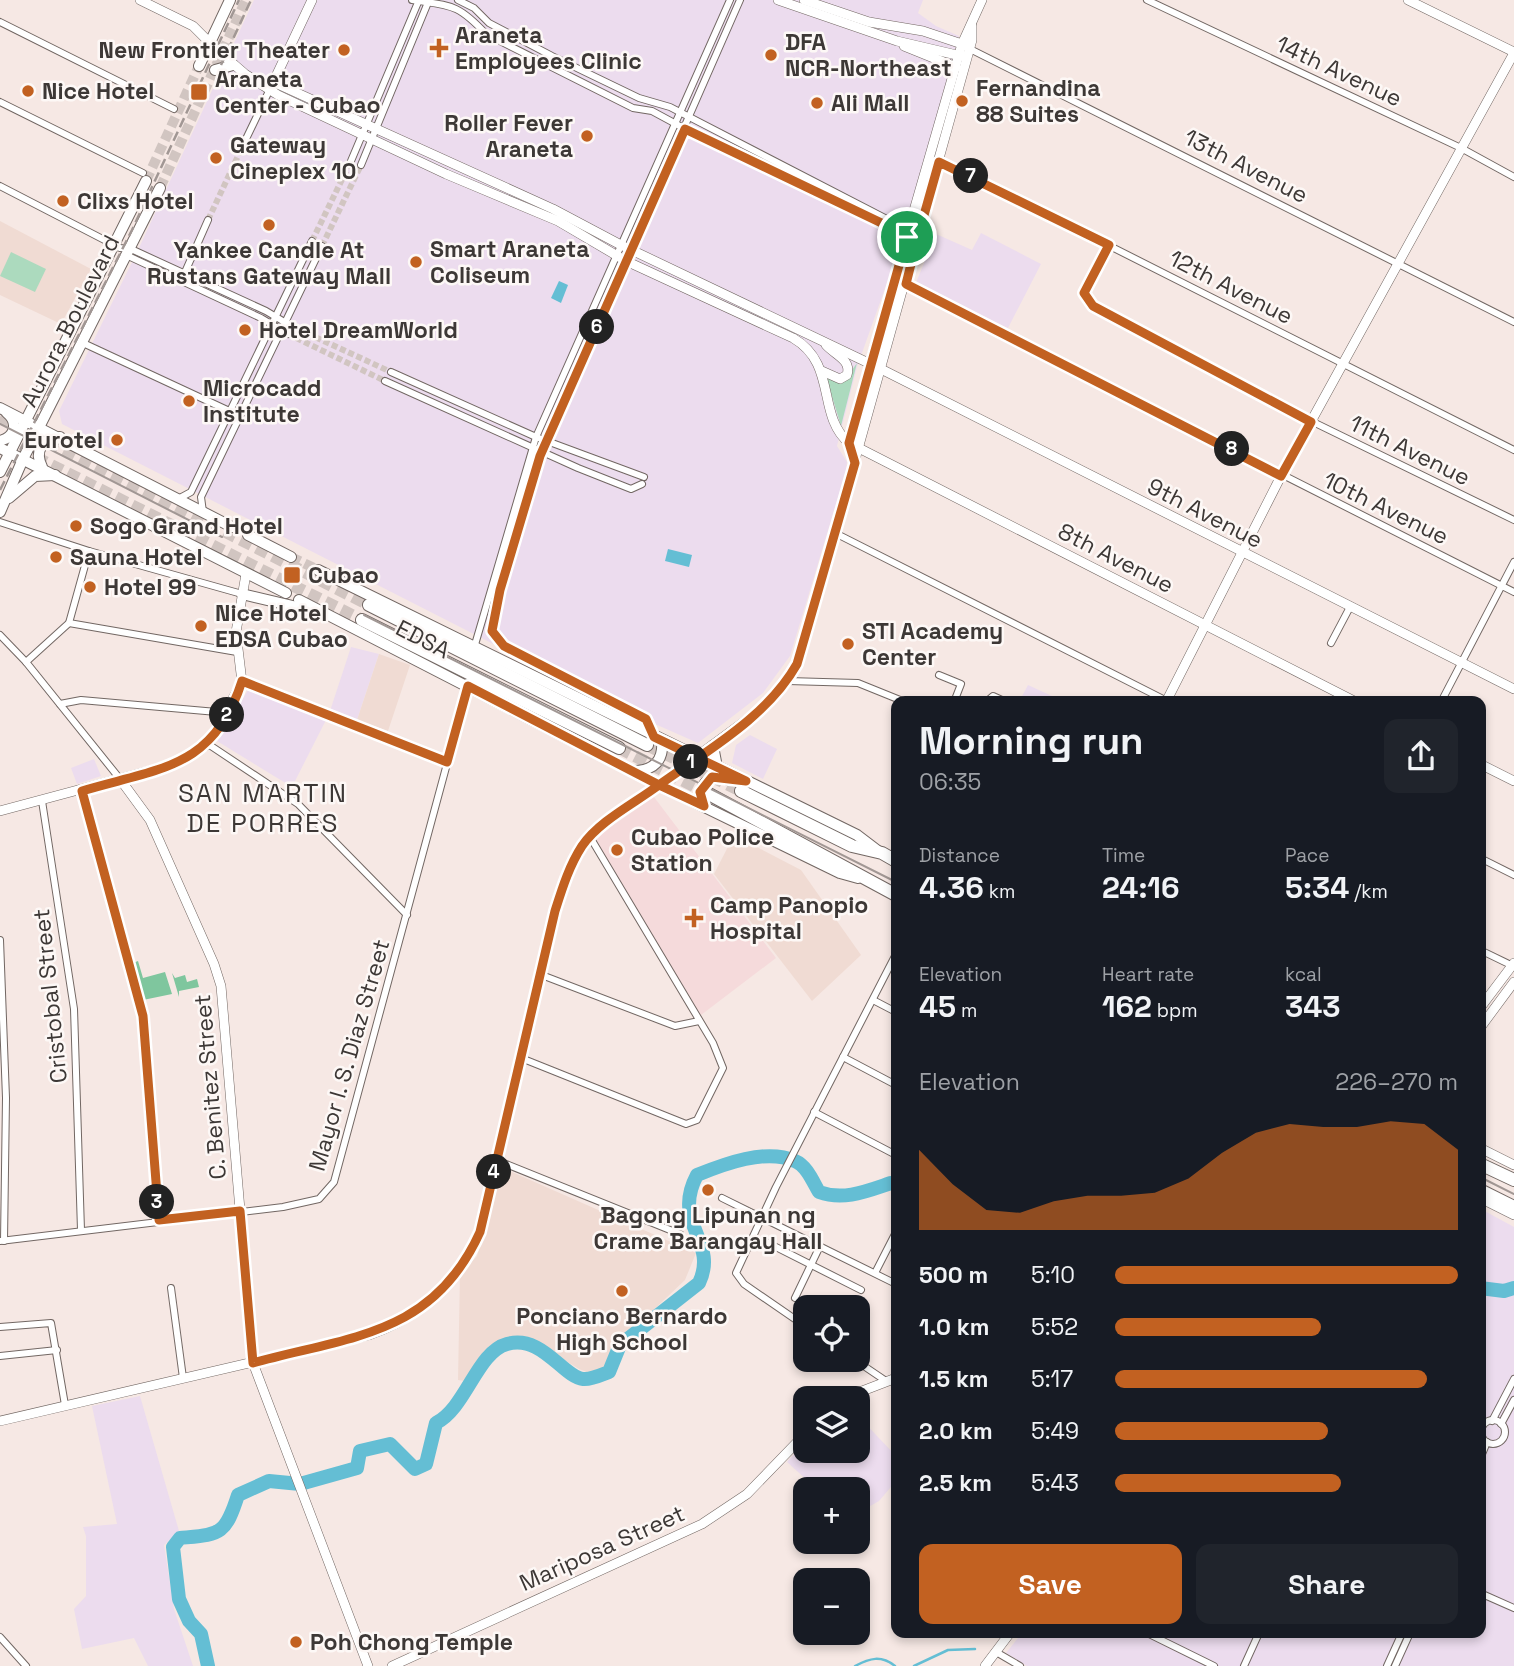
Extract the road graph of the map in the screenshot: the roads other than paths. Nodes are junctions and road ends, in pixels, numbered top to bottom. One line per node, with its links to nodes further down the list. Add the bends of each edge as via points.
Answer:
1 (140, 0): 16 (street, via 193,26)
2 (230, 0): 16 (main road)
3 (312, 0): 25 (street)
4 (416, 0): 5 (street); 31 (street)
5 (429, 0): 30 (street, via 468,15 486,34 633,108); 32 (street)
6 (458, 0): 28 (street, via 489,23 552,57)
7 (730, 0): 28 (street)
8 (740, 0): 29 (street)
9 (778, 0): 17 (street)
10 (804, 0): 15 (street, via 880,25)
11 (982, 0): 19 (street)
12 (1147, 0): 37 (street, 14th Avenue)
13 (1408, 0): 20 (street)
14 (0, 22): 27 (street)
15 (923, 31): 18 (street, via 924,38); 19 (street)
16 (211, 41): 21 (street); 22 (main road)
17 (897, 41): 18 (street); 23 (street, via 910,51)
18 (917, 46): 19 (street)
19 (964, 51): 23 (street); 39 (street); 54 (street, 13th Avenue)
20 (1514, 52): 37 (street)
21 (233, 65): 24 (main road); 25 (street)
22 (199, 66)
23 (956, 67): 39 (street)
24 (215, 70)
25 (271, 86): 31 (street); 34 (street); 36 (street)
26 (0, 102): 41 (street)
27 (174, 109)
28 (680, 113): 29 (street); 30 (street)
29 (689, 118): 33 (street); 46 (street)
30 (676, 123): 33 (street); 50 (street)
31 (368, 124): 32 (street); 34 (street)
32 (378, 128): 35 (street); 50 (street, via 554,209)
33 (685, 129): 46 (street); 52 (street)
34 (363, 135): 35 (street); 38 (street)
35 (373, 139): 40 (street); 50 (street)
36 (245, 141)
37 (1461, 148): 42 (street, 14th Avenue); 54 (street)
38 (351, 161)
39 (934, 161): 46 (street); 48 (street, 12th Avenue)
40 (361, 165)
41 (145, 177): 51 (main road, Aurora Boulevard)
42 (1514, 177)
43 (0, 186): 51 (street)
44 (160, 188): 51 (main road, Aurora Boulevard)
45 (208, 220): 55 (street)
46 (913, 236): 56 (street); 64 (street)
47 (312, 241): 57 (street)
48 (1109, 245): 65 (street, 12th Avenue); 74 (street, 11th Avenue, via 1084,293 1093,306)
49 (322, 246): 60 (street)
50 (618, 249): 52 (street); 53 (street); 77 (street)
51 (123, 250): 55 (street); 63 (main road, Aurora Boulevard); 73 (main road, Aurora Boulevard)
52 (630, 250): 53 (street); 62 (street)
53 (626, 261): 67 (street, via 793,338); 79 (street)
54 (1396, 263): 58 (street, 13th Avenue); 65 (street)
55 (181, 279): 57 (street); 59 (street)
56 (906, 284): 66 (street); 91 (street, 10th Avenue)
57 (275, 316): 59 (street); 60 (street)
58 (1514, 322)
59 (271, 324): 61 (street); 71 (street)
60 (288, 325): 61 (street)
61 (284, 333): 72 (street)
62 (820, 340): 64 (street, 9th Avenue); 67 (street, via 849,368 840,379)
63 (83, 342): 71 (street); 75 (main road, Aurora Boulevard)
64 (870, 363): 66 (street, 9th Avenue); 80 (street)
65 (1343, 364): 74 (street); 84 (street, 12th Avenue)
66 (879, 368): 82 (street); 103 (street, 9th Avenue)
67 (822, 371): 80 (street, via 834,421)
68 (391, 373): 77 (street)
69 (385, 381): 81 (street)
70 (2, 410): 73 (main road); 78 (main road, via 15,426 10,437)
71 (229, 412): 72 (street); 92 (street)
72 (240, 416): 93 (street)
73 (25, 421): 75 (main road); 83 (main road, Aurora Boulevard)
74 (1311, 422): 91 (street); 97 (street, 11th Avenue)
75 (38, 427): 76 (main road); 86 (main road, Aurora Boulevard)
76 (60, 437): 88 (main road, via 40,448); 94 (main road)
77 (536, 437): 79 (street); 81 (street)
78 (0, 441)
79 (547, 441): 85 (street); 85 (street, via 643,481 631,489)
80 (849, 443): 82 (street, 8th Avenue); 87 (street)
81 (532, 448): 85 (street); 121 (street)
82 (858, 448): 87 (street); 118 (street, 8th Avenue)
83 (5, 450): 86 (main road); 89 (main road, Aurora Boulevard)
84 (1514, 450)
85 (542, 452): 138 (street, via 500,590 493,635 504,646 646,719)
86 (23, 459): 88 (main road); 95 (main road, Aurora Boulevard)
87 (855, 463): 100 (street)
88 (42, 467): 90 (main road)
89 (0, 472)
90 (57, 475): 95 (main road, via 35,476); 107 (main road)
91 (1281, 476): 103 (street); 108 (street, 10th Avenue)
92 (193, 488): 93 (street); 94 (street)
93 (203, 493): 96 (street)
94 (178, 499): 96 (main road)
95 (1, 509)
96 (203, 512): 99 (main road)
97 (1514, 520)
98 (0, 522): 102 (street)
99 (232, 527)
100 (835, 533): 127 (street, via 800,657); 132 (street)
101 (248, 535): 104 (main road)
102 (89, 551): 111 (street); 117 (street)
103 (1240, 553): 114 (street, 9th Avenue); 118 (street)
104 (291, 557)
105 (1514, 562): 108 (street)
106 (318, 570): 121 (main road, EDSA)
107 (246, 574): 110 (main road); 111 (street)
108 (1502, 585): 109 (street, 10th Avenue); 123 (street)
109 (1514, 592)
110 (286, 593)
111 (242, 594): 115 (main road); 122 (street)
112 (299, 600): 115 (main road, EDSA)
113 (369, 604): 138 (highway, EDSA)
114 (1350, 607): 120 (street); 123 (street, 9th Avenue)
115 (321, 611): 128 (main road, EDSA)
116 (362, 620): 141 (highway, EDSA)
117 (69, 623): 122 (street); 124 (street)
118 (1204, 625): 133 (street); 134 (street, 8th Avenue)
119 (0, 635): 124 (street, C. Benitez Street)
120 (1331, 643)
121 (474, 648): 138 (main road, EDSA)
122 (237, 652): 126 (street)
123 (1461, 662): 129 (street, 9th Avenue); 135 (street)
124 (26, 663): 136 (street, C. Benitez Street)
125 (939, 675): 131 (street, via 960,682)
126 (242, 681): 137 (street); 143 (street)
127 (788, 681): 130 (street, via 858,683); 140 (street, via 766,705)
128 (468, 686): 143 (street, Mayor I. S. Diaz Street); 146 (main road, EDSA)
129 (1514, 689)
130 (891, 696)
131 (957, 696)
132 (1157, 696)
133 (1169, 696)
134 (1344, 696)
135 (1444, 696)
136 (60, 704): 137 (street, via 81,700); 147 (street, C. Benitez Street)
137 (228, 713): 139 (street)
138 (654, 740): 142 (main road, EDSA); 146 (main road, via 662,755 655,765)
139 (208, 744): 147 (street, via 176,764); 162 (street, via 298,804)
140 (713, 746): 142 (street); 144 (main road)
141 (619, 748)
142 (697, 757): 144 (main road, EDSA); 149 (street)
143 (447, 762): 162 (street, Mayor I. S. Diaz Street)
144 (717, 767): 150 (main road, EDSA)
145 (1486, 767): 148 (street)
146 (632, 771): 149 (main road, EDSA)
147 (120, 779): 151 (street); 188 (street, C. Benitez Street, via 150,820 215,964 221,986)
148 (1514, 781)
149 (659, 785): 154 (main road, EDSA); 156 (street)
150 (743, 786): 154 (main road, via 712,777 700,792); 157 (highway, EDSA, via 852,846)
151 (82, 791): 153 (street); 191 (street, via 143,1016)
152 (707, 793): 160 (highway, EDSA)
153 (42, 801): 155 (street); 192 (street, Cristobal Street, via 74,1009)
154 (704, 806): 160 (main road, EDSA, via 840,873)
155 (0, 811)
156 (590, 838): 167 (street, via 567,875); 173 (street)
157 (891, 858)
158 (1486, 861): 159 (street)
159 (1514, 875)
160 (868, 881): 161 (highway, EDSA)
161 (891, 892)
162 (407, 915): 188 (street, Mayor I. S. Diaz Street, via 334,1182 326,1194 311,1202)
163 (0, 940): 194 (street, via 6,1098)
164 (1486, 953): 166 (street)
165 (891, 964): 169 (street)
166 (1513, 965): 170 (street)
167 (539, 974): 173 (street, via 675,1026); 175 (street)
168 (1514, 982): 172 (street)
169 (873, 1000): 171 (street); 174 (street)
170 (1486, 1000)
171 (891, 1009)
172 (1486, 1020)
173 (699, 1021): 175 (street, via 723,1068 697,1120 686,1124)
174 (843, 1057): 176 (street); 177 (street)
175 (521, 1058): 180 (street)
176 (891, 1082)
177 (814, 1112): 179 (street); 190 (street)
178 (1486, 1151): 181 (street)
179 (891, 1152)
180 (496, 1160): 193 (street); 208 (street, via 480,1232 455,1277 434,1298 414,1314 374,1333)
181 (1514, 1165)
182 (1486, 1167): 183 (highway)
183 (1514, 1180)
184 (1486, 1193): 187 (highway)
185 (722, 1198): 190 (street)
186 (1486, 1201): 189 (street)
187 (1514, 1207)
188 (240, 1211): 191 (street, Mayor I. S. Diaz Street); 208 (street, C. Benitez Street)
189 (1514, 1216)
190 (763, 1218): 197 (street); 204 (street, via 737,1277)
191 (159, 1220): 192 (street, Mayor I. S. Diaz Street)
192 (81, 1230): 194 (street, Mayor I. S. Diaz Street)
193 (680, 1234)
194 (2, 1241)
195 (766, 1242): 198 (street)
196 (891, 1242): 199 (street)
197 (820, 1246): 198 (street); 199 (street)
198 (811, 1265): 202 (street); 203 (street)
199 (875, 1273): 200 (street)
200 (891, 1281)
201 (171, 1288): 212 (street)
202 (861, 1290)
203 (796, 1295)
204 (793, 1317)
205 (0, 1327): 206 (street, via 51,1323)
206 (57, 1350): 207 (street); 218 (street)
207 (0, 1356)
208 (253, 1363): 209 (street); 211 (street, C. Benitez Street)
209 (242, 1365): 211 (street); 212 (street)
210 (870, 1368): 213 (street)
211 (257, 1373): 237 (street, C. Benitez Street)
212 (183, 1378): 218 (street)
213 (891, 1378)
214 (1514, 1379): 220 (street)
215 (891, 1380): 216 (street)
216 (870, 1388)
217 (1514, 1400): 221 (street)
218 (65, 1405): 219 (street)
219 (0, 1421)
220 (1492, 1421): 221 (street); 222 (street)
221 (1501, 1424): 223 (street)
222 (1486, 1425)
223 (1504, 1435): 224 (street); 225 (street, via 1497,1443)
224 (1514, 1438)
225 (1487, 1442)
226 (793, 1446): 238 (street, Mariposa Street, via 747,1494 702,1524)
227 (1486, 1596): 228 (street)
228 (1514, 1608)
229 (0, 1637): 236 (street)
230 (1006, 1638): 235 (street)
231 (1157, 1638): 241 (street)
232 (1257, 1638): 242 (street)
233 (1400, 1638): 243 (street)
234 (1408, 1638): 244 (street)
235 (996, 1651): 239 (street); 240 (street)
236 (26, 1666)
237 (368, 1666)
238 (392, 1666)
239 (985, 1666)
240 (1020, 1666)
241 (1214, 1666)
242 (1244, 1666)
243 (1387, 1666)
244 (1395, 1666)

